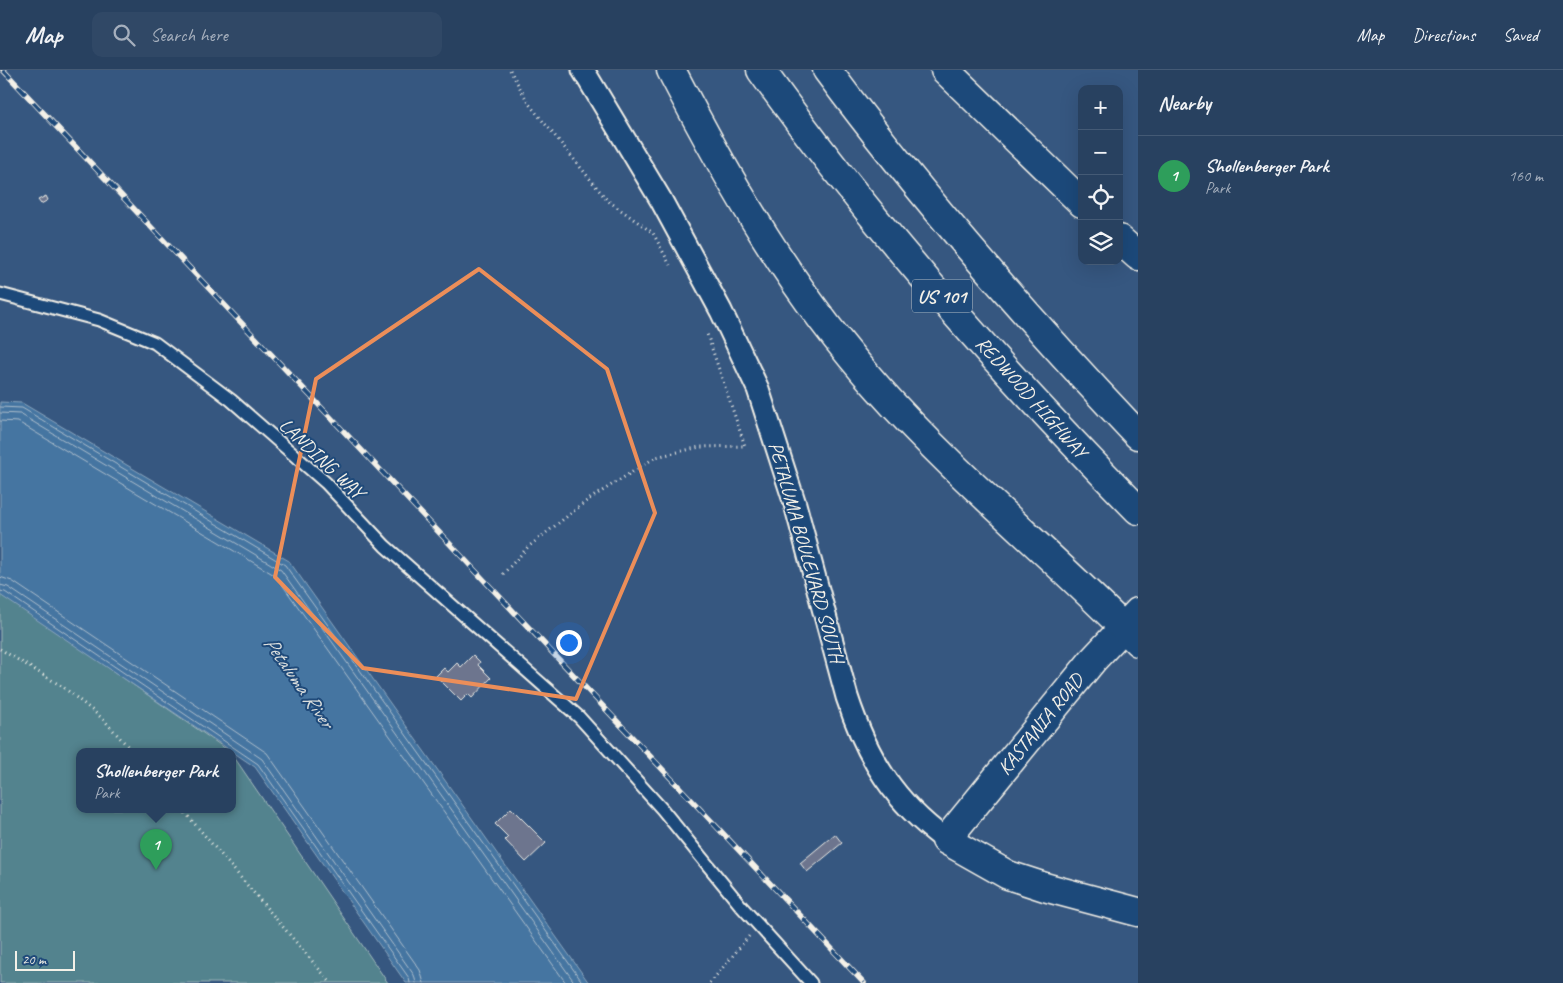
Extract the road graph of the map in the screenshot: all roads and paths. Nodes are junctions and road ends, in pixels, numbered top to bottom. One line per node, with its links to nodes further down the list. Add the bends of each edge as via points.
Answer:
1 (510, 70): 10 (path, via 535,112 608,200 653,233)
2 (583, 70): 20 (street, PETALUMA BOULEVARD SOUTH, via 661,200 721,311 758,389 795,504 847,697 864,742 898,797)
3 (671, 70): 16 (main road, via 758,228 807,300 861,368 934,446)
4 (761, 70): 14 (main road, REDWOOD HIGHWAY / US 101, via 846,181 957,314)
5 (827, 70): 13 (main road, US 101, via 975,254)
6 (945, 70): 7 (main road)
7 (1078, 199)
8 (1123, 243): 9 (main road)
9 (1138, 256)
10 (672, 267)
11 (0, 294): 22 (lane, LANDING WAY, via 99,320 156,343 231,400 326,483 385,546 579,717 662,809)
12 (704, 325): 15 (path, via 745,446 700,447 656,457 588,500 528,547)
13 (1138, 434)
14 (1138, 510)
15 (503, 574)
16 (1134, 625): 20 (main road, KASTANIA ROAD, via 1093,660)
17 (0, 649): 18 (path, via 64,687 103,719)
18 (129, 748)
19 (185, 813): 23 (path)
20 (946, 840): 21 (main road, PETALUMA BOULEVARD SOUTH, via 1017,878)
21 (1138, 912)
22 (758, 926): 24 (path); 25 (lane, LANDING WAY)
23 (331, 983)
24 (710, 983)
25 (811, 983)

